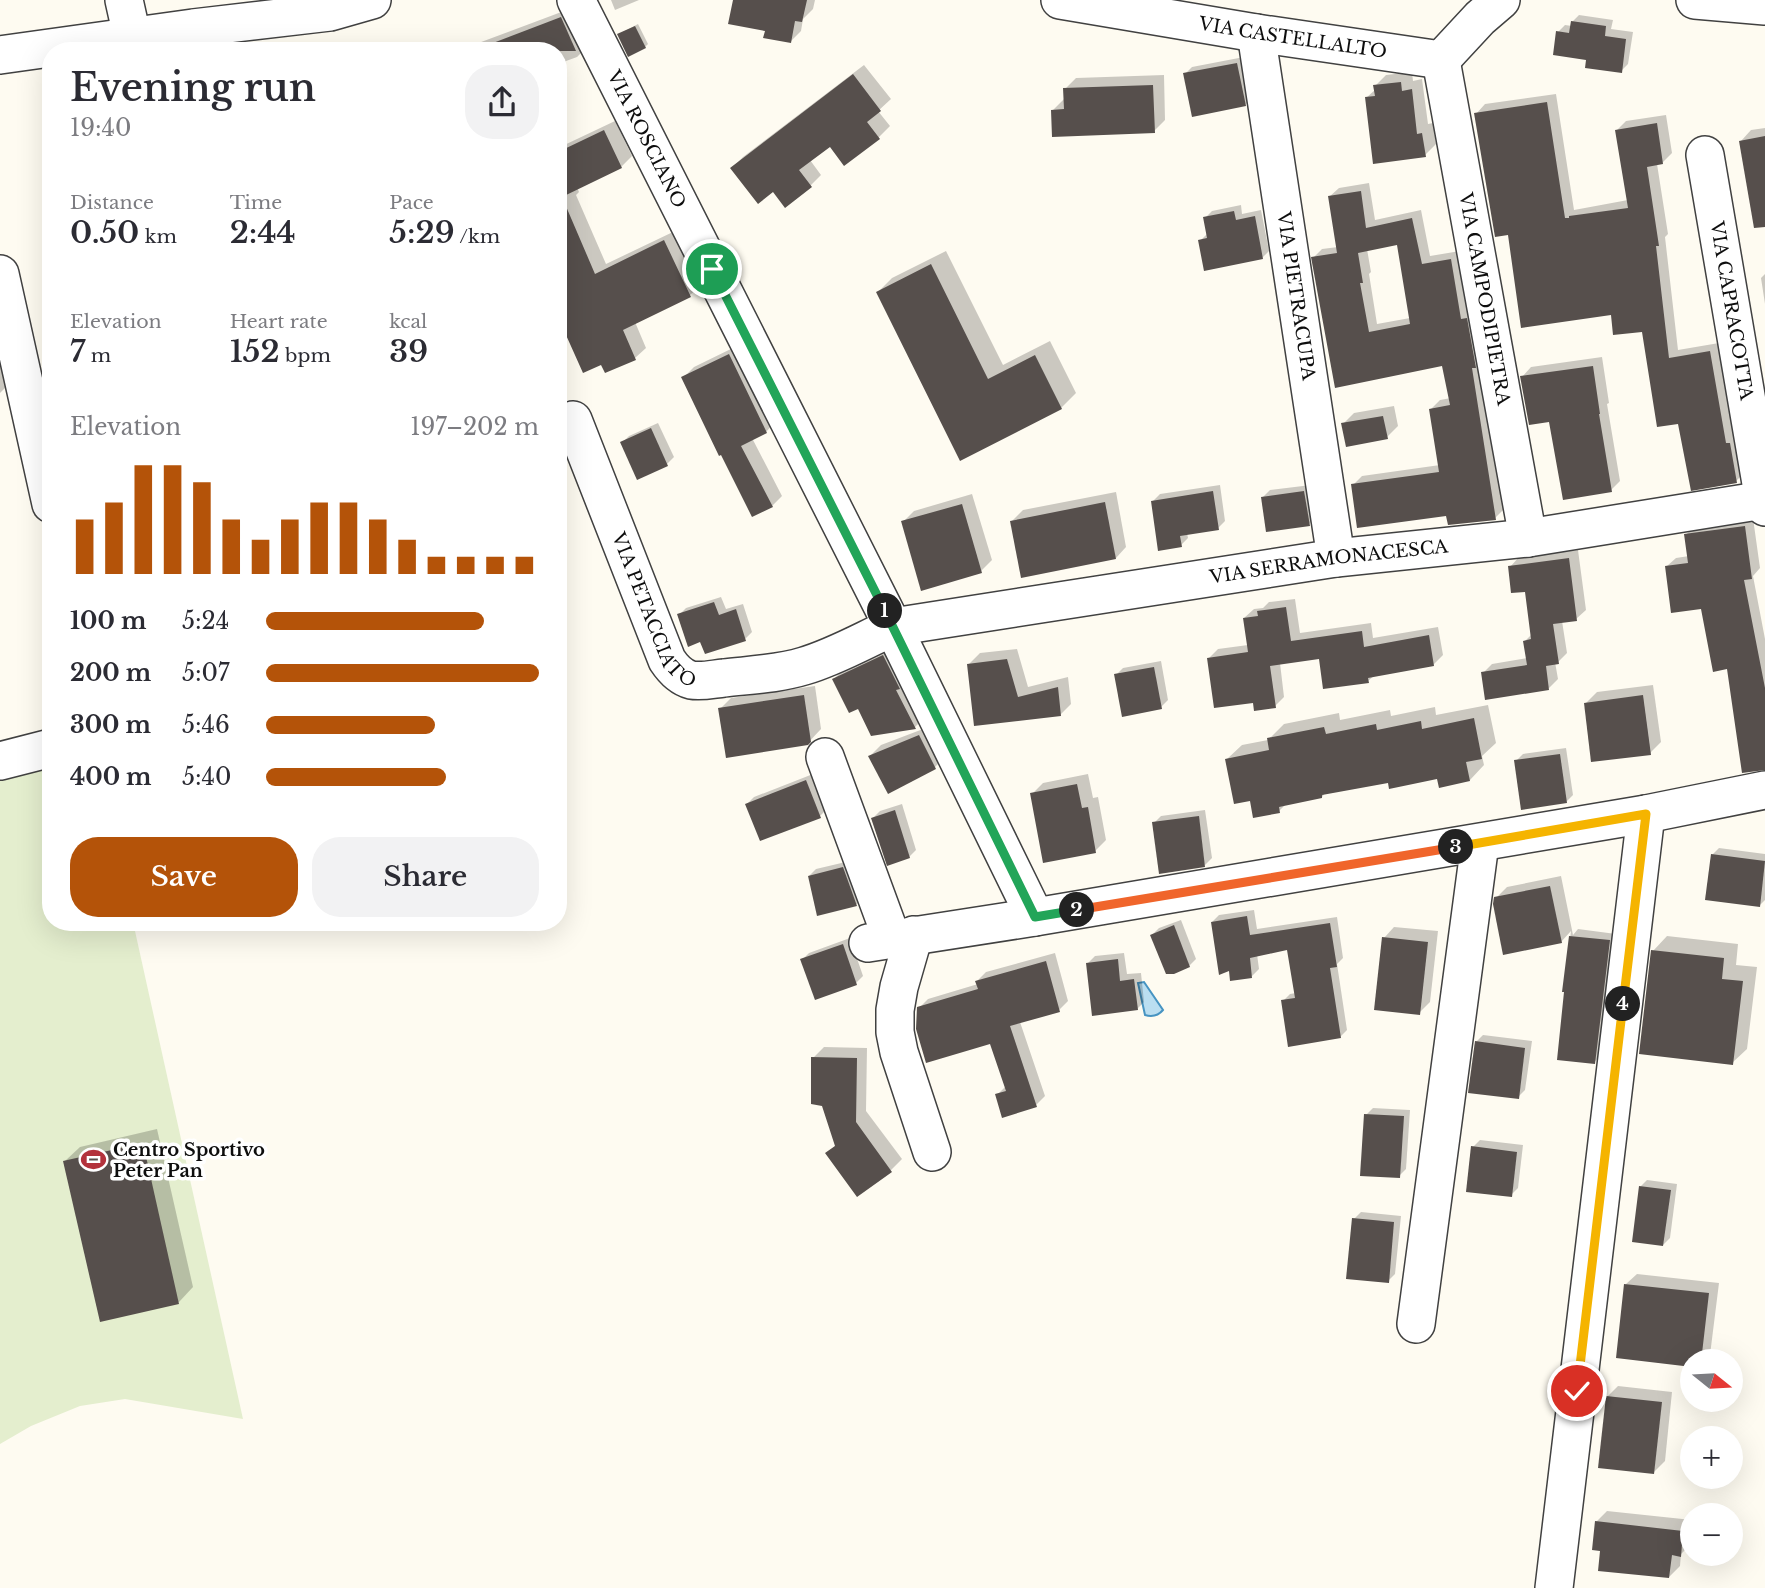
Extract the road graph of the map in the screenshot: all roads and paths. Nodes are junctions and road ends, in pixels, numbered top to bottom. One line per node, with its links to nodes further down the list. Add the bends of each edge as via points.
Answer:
1 (124, 0): 10 (street)
2 (372, 0): 8 (street, via 330,12)
3 (576, 0): 22 (street, VIA ROSCIANO)
4 (1060, 0): 9 (street, VIA CASTELLALTO)
5 (1501, 0): 14 (street)
6 (1695, 0): 7 (street)
7 (1765, 6)
8 (283, 8): 10 (street)
9 (1256, 33): 14 (street, VIA CASTELLALTO); 21 (street, VIA PIETRACUPA)
10 (132, 36): 11 (street)
11 (90, 42)
12 (42, 49): 13 (street)
13 (0, 55)
14 (1441, 60): 20 (street, VIA CAMPODIPIETRA)
15 (1705, 155): 19 (street, VIA CAPRACOTTA)
16 (0, 274): 18 (street)
17 (573, 420): 22 (street, VIA PETACCIATO, via 667,660 680,675 701,680 786,671 820,661)
18 (42, 463)
19 (1764, 503): 20 (street, VIA SERRAMONACESCA)
20 (1528, 538): 21 (street, VIA SERRAMONACESCA)
21 (1336, 558): 22 (street, VIA SERRAMONACESCA)
22 (893, 627): 29 (street, VIA ROSCIANO)
23 (42, 750): 25 (street)
24 (825, 757): 30 (street)
25 (0, 761)
26 (1765, 790): 27 (street)
27 (1646, 814): 28 (street); 33 (street)
28 (1480, 843): 29 (street); 32 (street)
29 (1035, 917): 30 (street)
30 (892, 939): 31 (street, via 898,987 895,1032)
31 (932, 1152)
32 (1416, 1324)
33 (1553, 1588)

